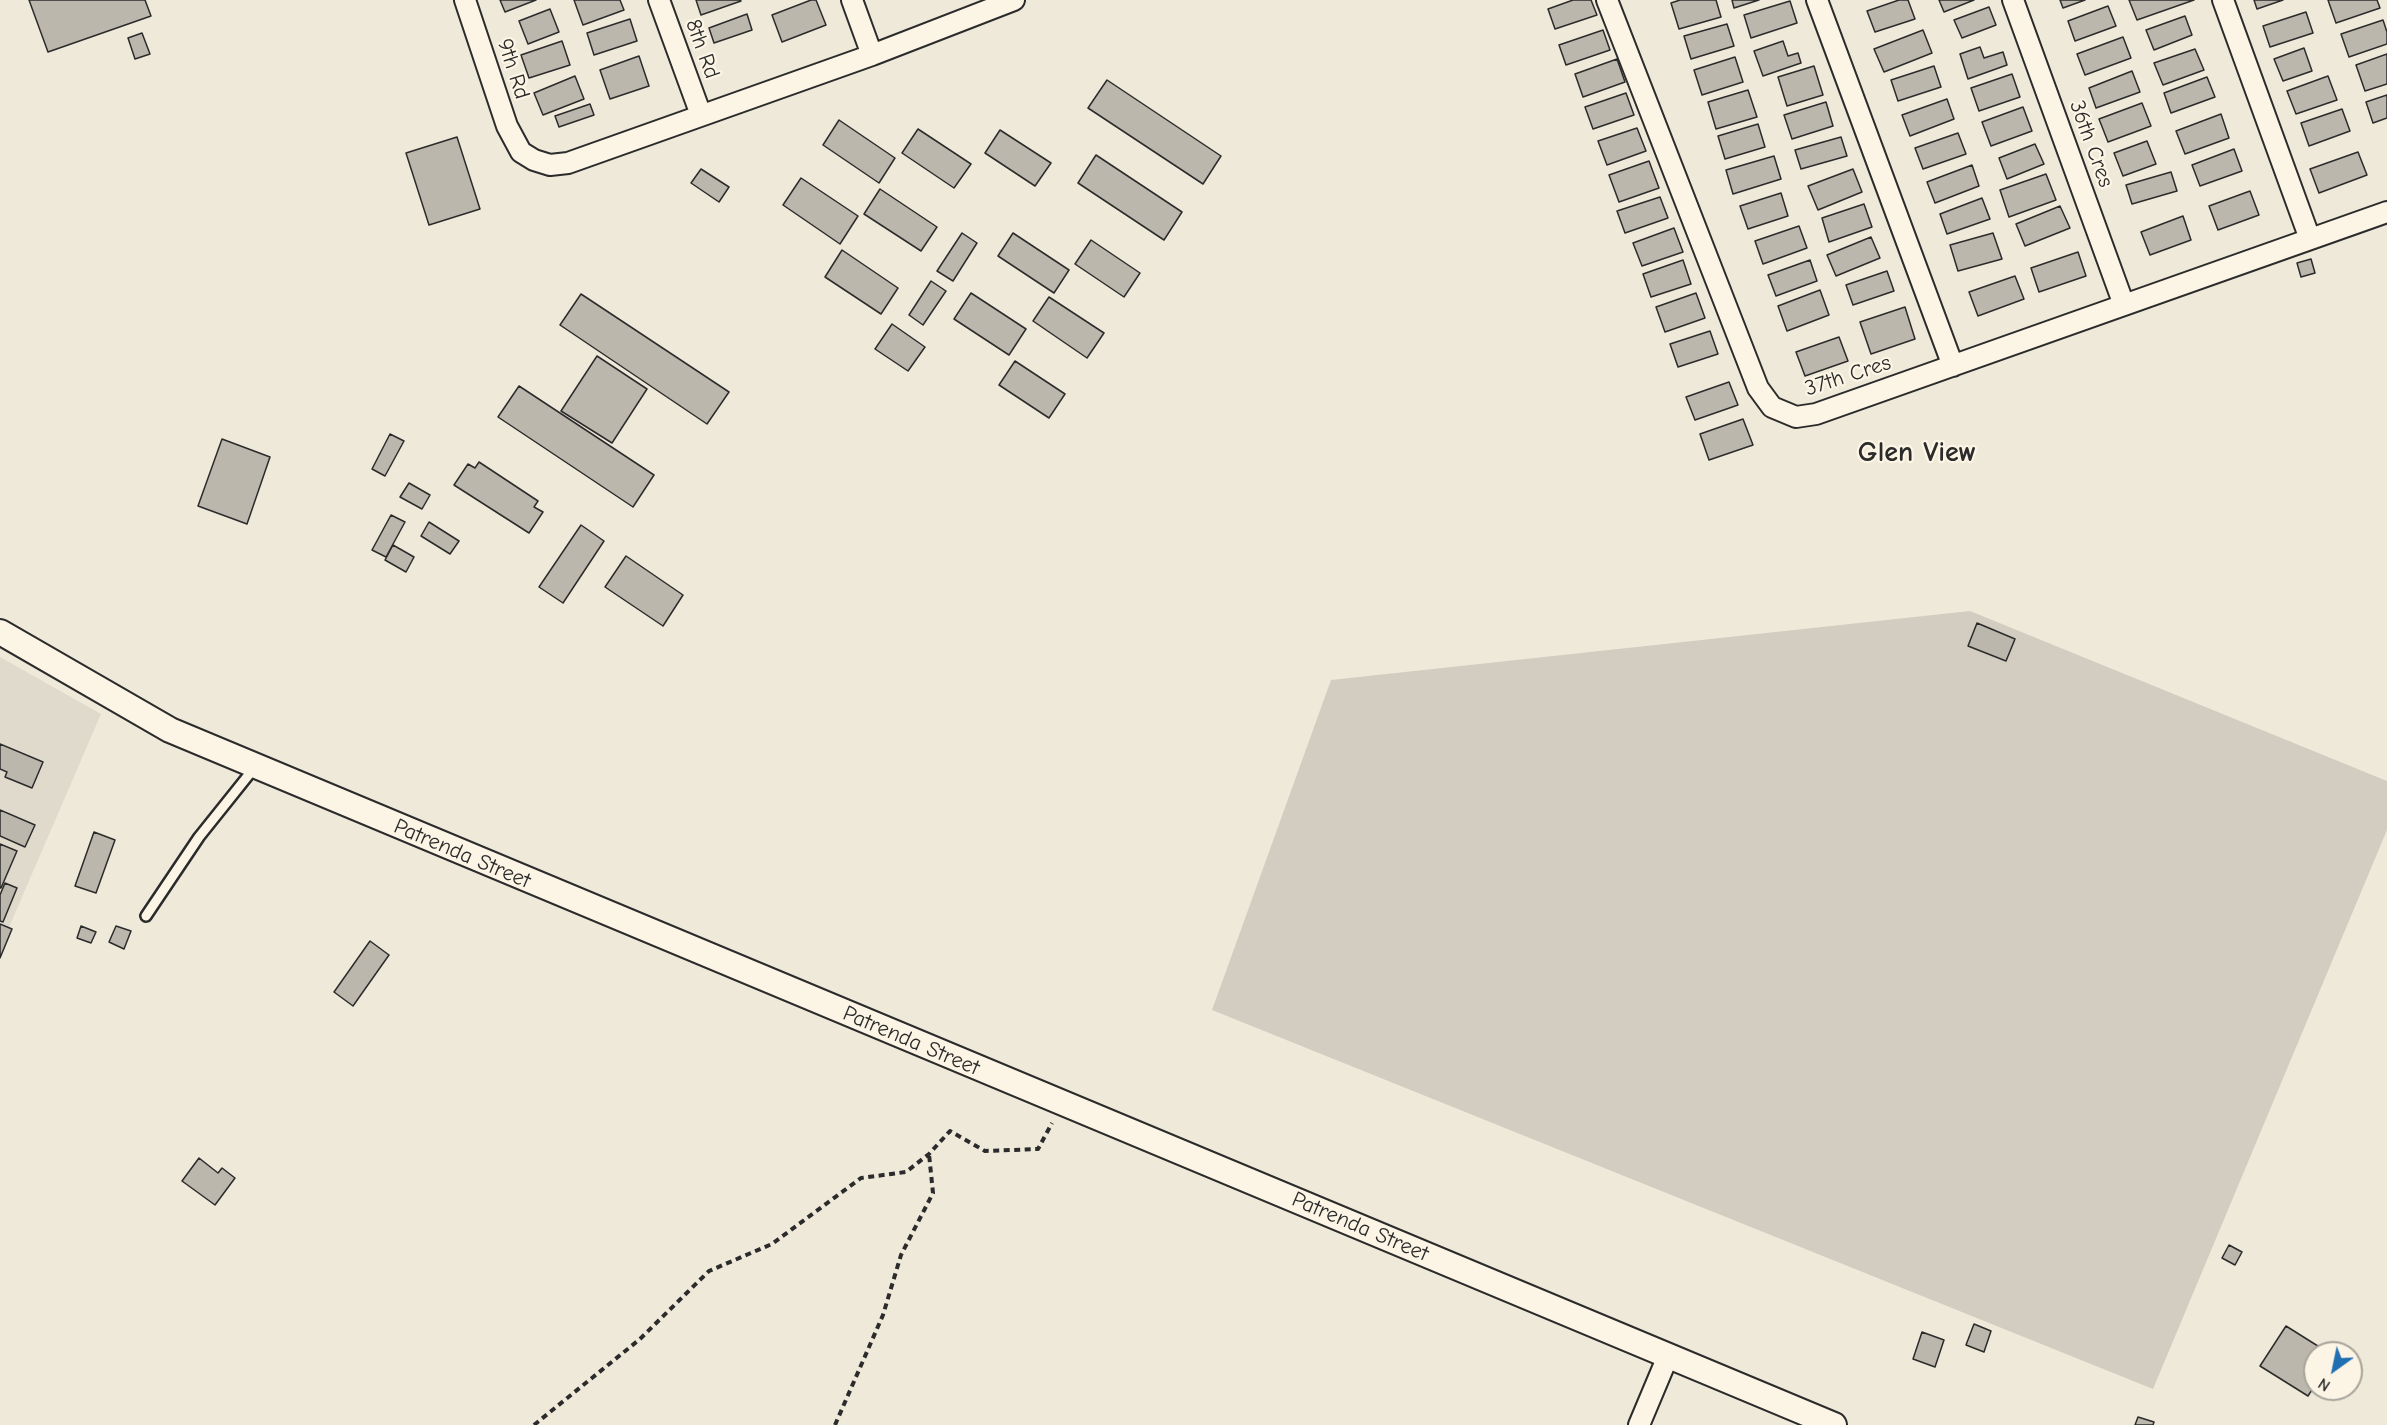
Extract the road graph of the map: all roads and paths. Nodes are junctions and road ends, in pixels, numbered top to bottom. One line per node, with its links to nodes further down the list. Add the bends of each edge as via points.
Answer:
1 (465, 0): 10 (street, 9th Rd, via 507,126 521,152 534,160 550,165 568,163)
2 (659, 0): 10 (street, 8th Rd)
3 (852, 0): 9 (street)
4 (1014, 0): 9 (street)
5 (1607, 0): 14 (street, 37th Cres, via 1758,388 1772,407 1796,417 1816,414)
6 (1817, 0): 14 (street)
7 (2013, 0): 13 (street, 36th Cres)
8 (2223, 0): 12 (street)
9 (872, 55): 10 (street)
10 (701, 114)
11 (2387, 212): 12 (street, 37th Cres)
12 (2310, 239): 13 (street, 37th Cres)
13 (2124, 305): 14 (street, 37th Cres)
14 (1953, 366)
15 (0, 632): 16 (street, Patrenda Street, via 170,730)
16 (255, 767): 17 (lane, via 199,837); 18 (street, Patrenda Street)
17 (146, 916)
18 (1062, 1104): 19 (path, via 1038,1149 986,1151 950,1131); 20 (street, Patrenda Street)
19 (928, 1154): 21 (path, via 906,1172 861,1178 772,1244 709,1270 640,1339); 22 (path, via 933,1193 901,1255 883,1315)
20 (1668, 1356): 23 (street); 24 (street, Patrenda Street)
21 (534, 1425)
22 (835, 1425)
23 (1639, 1425)
24 (1834, 1425)

